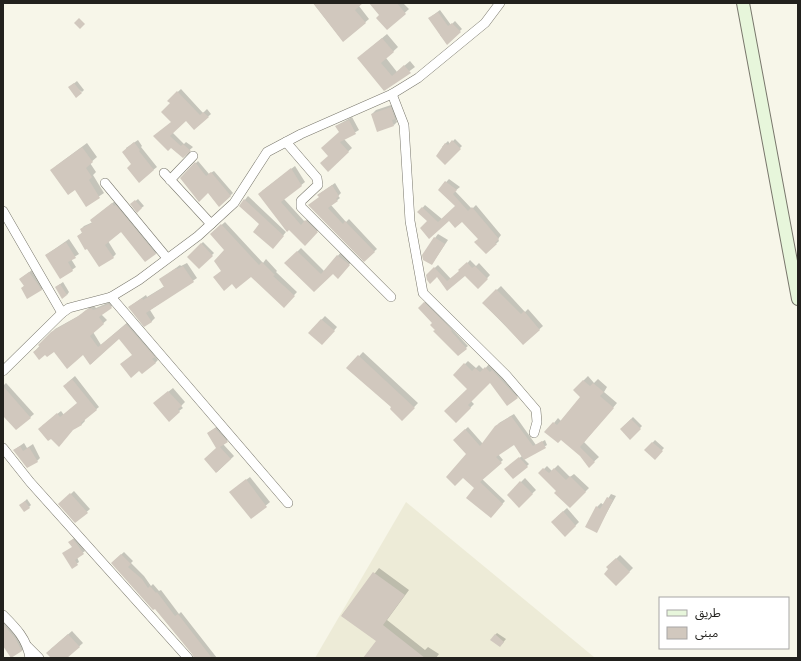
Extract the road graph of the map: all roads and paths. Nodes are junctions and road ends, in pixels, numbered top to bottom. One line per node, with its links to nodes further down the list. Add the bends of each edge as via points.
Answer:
1 (500, 3): 3 (street, via 485,23 418,78)
2 (743, 3): 12 (main road)
3 (392, 94): 4 (street); 15 (street, via 404,125 410,221 424,293 506,375 536,410 537,422)
4 (286, 142): 8 (street, via 267,152 234,203); 11 (street, via 317,178 318,186 301,201 301,207)
5 (192, 156): 8 (street, via 167,176)
6 (105, 183): 9 (street)
7 (3, 211): 13 (street)
8 (211, 224): 9 (street)
9 (167, 258): 10 (street, via 139,280)
10 (111, 297): 13 (street, via 69,308); 17 (street)
11 (391, 297)
12 (798, 299)
13 (62, 313): 14 (street)
14 (3, 372)
15 (534, 433)
16 (3, 448): 22 (street, via 30,482)
17 (288, 503)
18 (3, 615): 19 (street, via 20,633)
19 (28, 647): 20 (street); 21 (street)
20 (30, 658)
21 (39, 658)
22 (188, 658)

